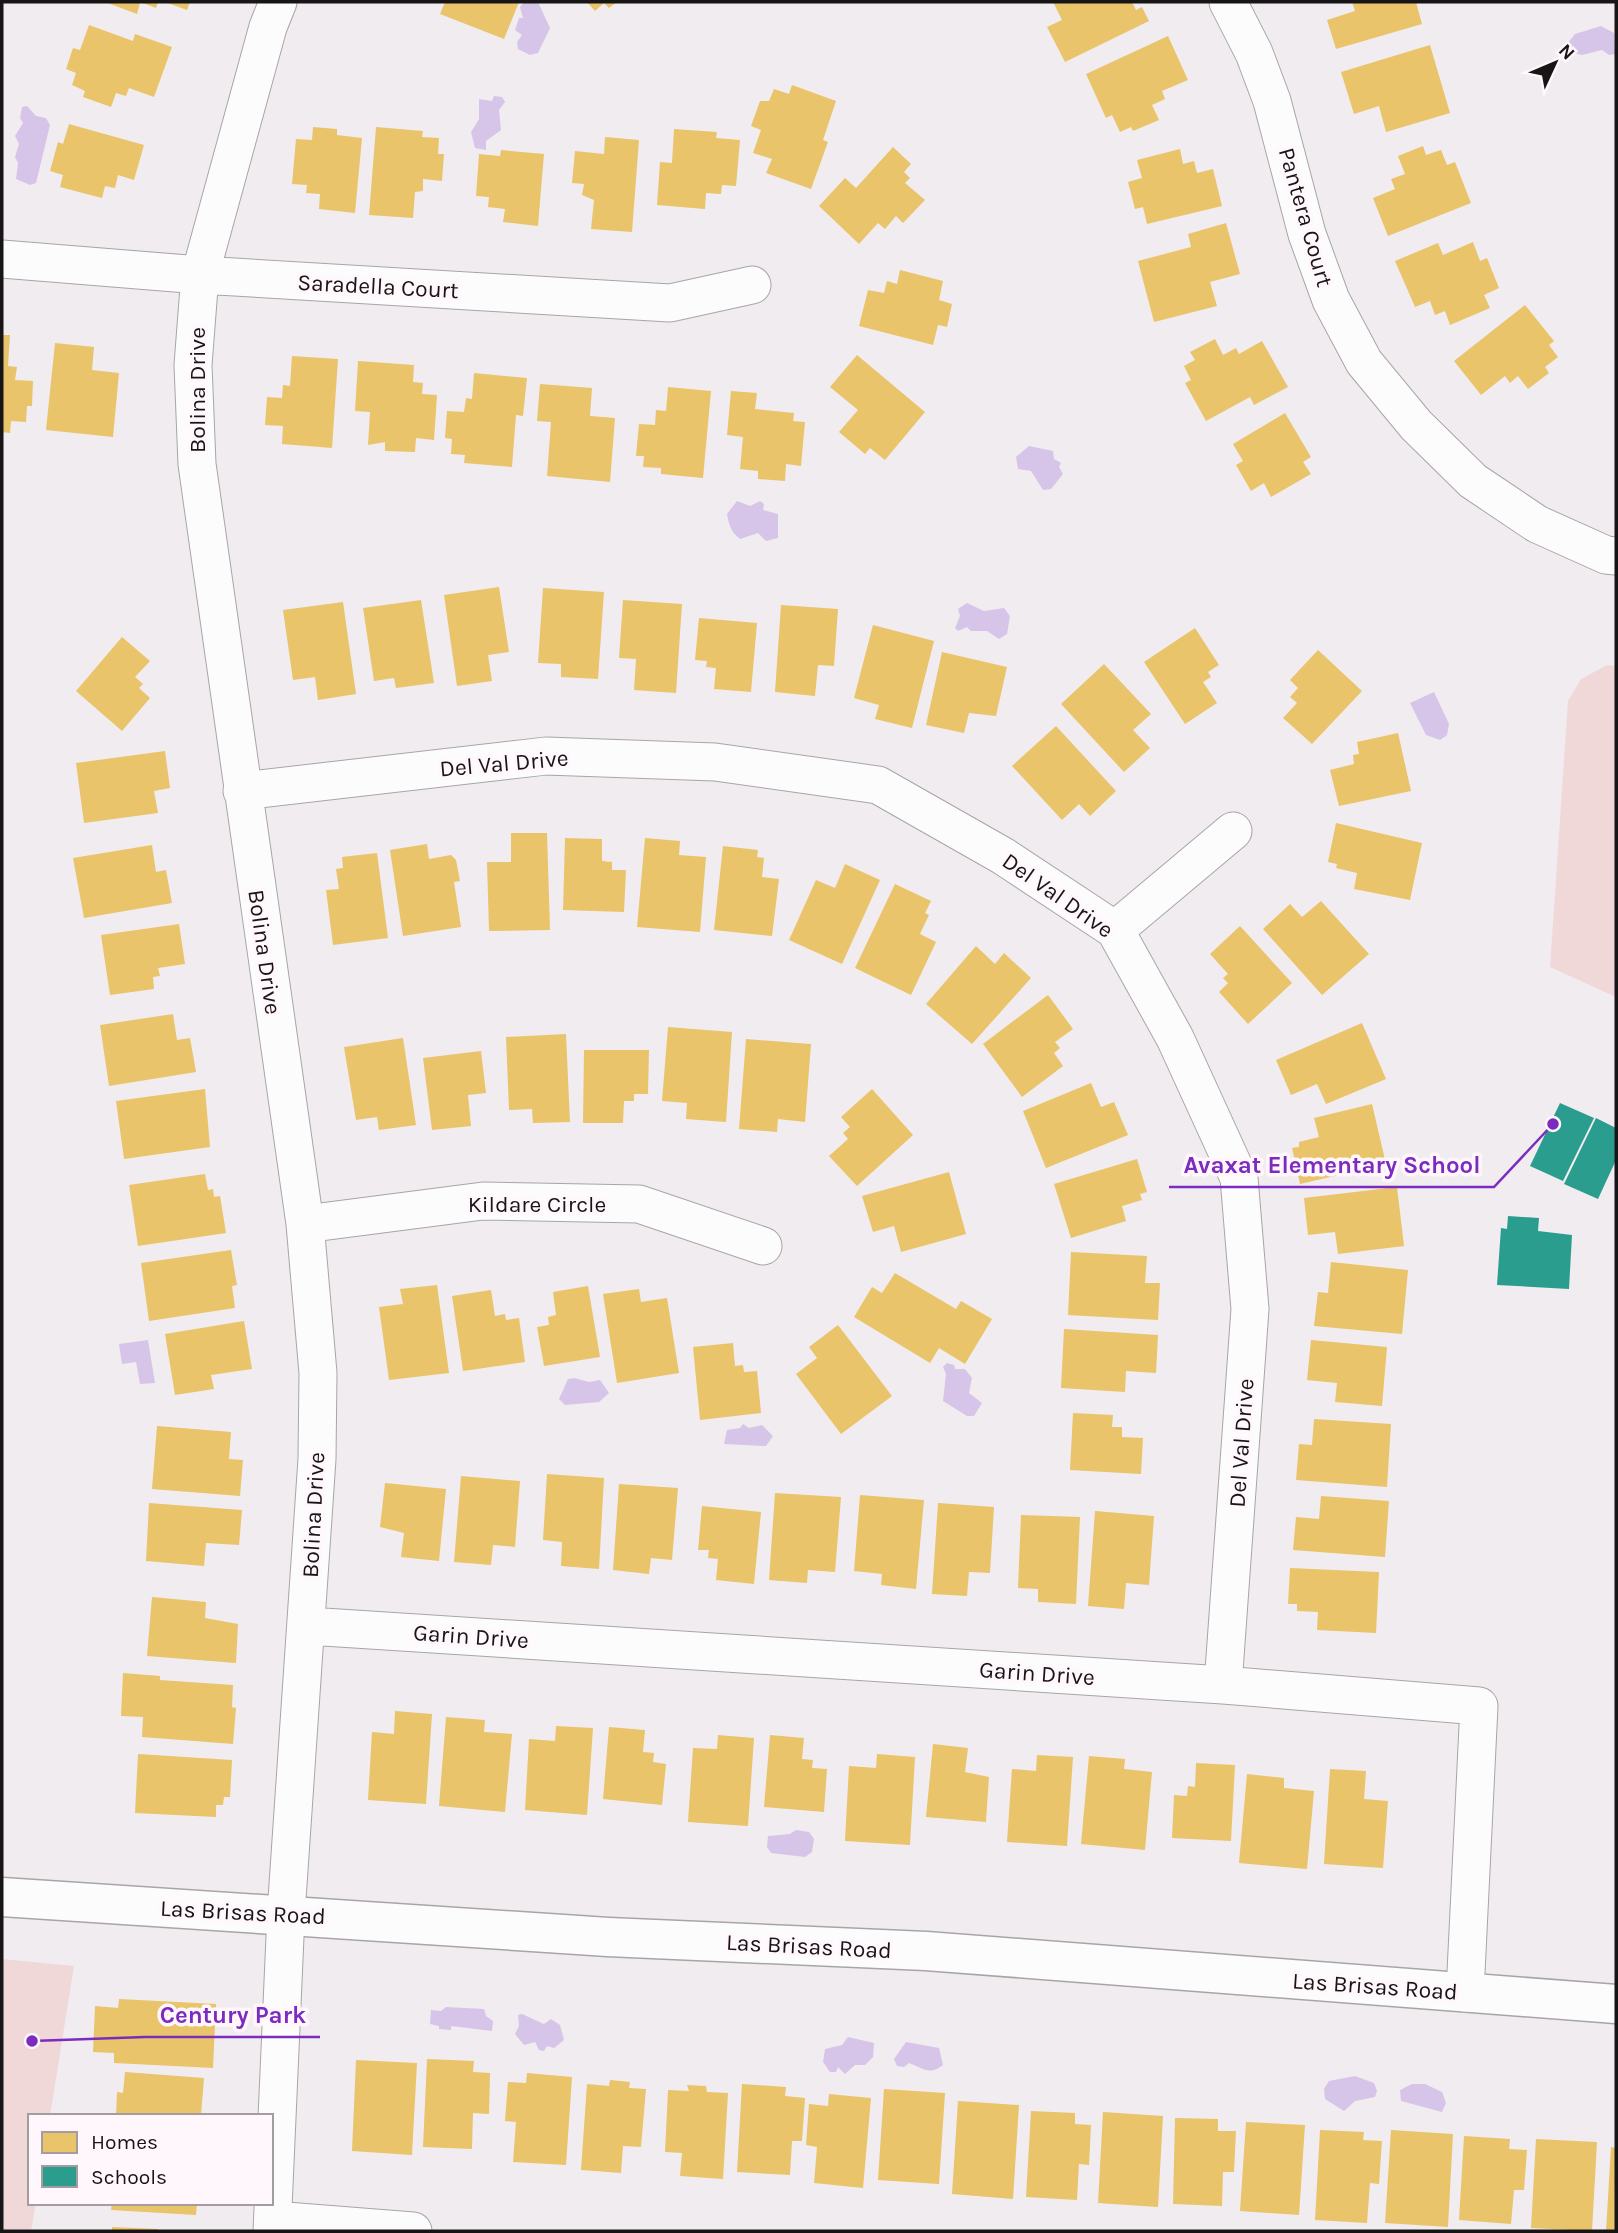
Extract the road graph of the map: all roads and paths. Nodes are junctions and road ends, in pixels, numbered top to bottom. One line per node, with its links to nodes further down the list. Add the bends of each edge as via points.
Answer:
1 (278, 2): 4 (street, Bolina Drive)
2 (1228, 2): 6 (street, Pantera Court, via 1272,101 1307,234 1331,300 1364,362 1416,425 1473,481 1537,524)
3 (2, 259): 4 (street, Saradella Court)
4 (200, 275): 5 (street, Saradella Court, via 670,303); 7 (street, Bolina Drive, via 193,365 197,464)
5 (752, 285)
6 (1616, 556)
7 (242, 791): 9 (street, Del Val Drive, via 546,755 715,762 878,785 1003,856); 10 (street, Bolina Drive)
8 (1233, 831): 9 (street)
9 (1115, 930): 13 (street, Del Val Drive, via 1175,1038 1239,1178 1250,1309)
10 (305, 1224): 11 (street, Kildare Circle, via 483,1201 639,1204); 12 (street, Bolina Drive, via 318,1373)
11 (763, 1245)
12 (307, 1626): 13 (street, Garin Drive); 15 (street, Bolina Drive)
13 (1223, 1685): 16 (street, Garin Drive, via 1479,1706)
14 (2, 1897): 15 (street, Las Brisas Road)
15 (286, 1914): 16 (street, Las Brisas Road, via 608,1937 926,1951); 18 (street, Bolina Drive)
16 (1465, 1993): 17 (street, Las Brisas Road)
17 (1616, 2004)
18 (273, 2204)
19 (273, 2205): 20 (street, Bolina Drive)
20 (272, 2226): 21 (street)
21 (413, 2231)

